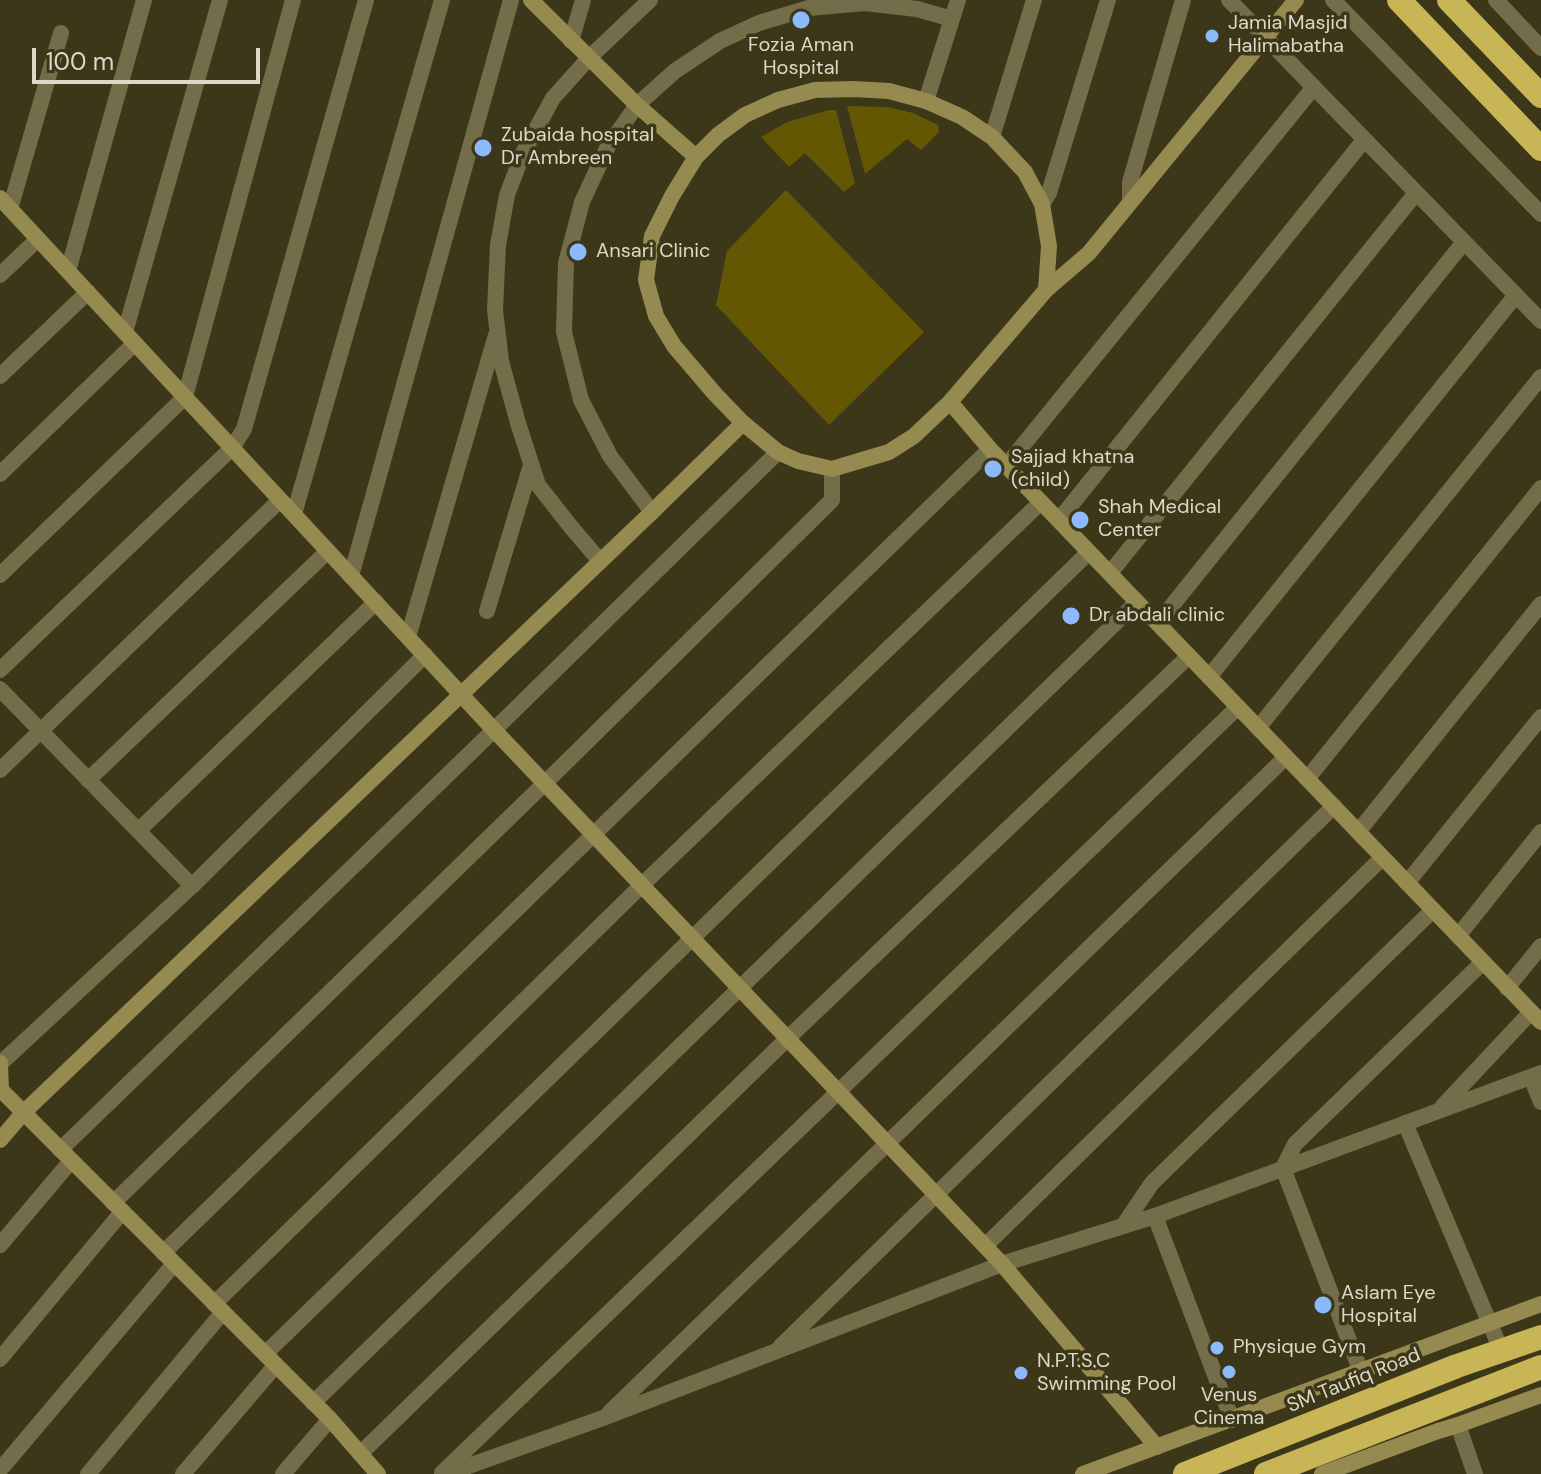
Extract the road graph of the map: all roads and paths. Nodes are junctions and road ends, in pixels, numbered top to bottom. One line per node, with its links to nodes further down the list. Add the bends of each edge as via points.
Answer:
1 (144, 0): 43 (street)
2 (220, 0): 50 (street)
3 (293, 0): 53 (street)
4 (366, 0): 56 (street, via 244,429)
5 (442, 0): 67 (street)
6 (511, 0): 74 (street)
7 (531, 0): 24 (street)
8 (583, 0): 24 (street)
9 (650, 0): 26 (street)
10 (958, 0): 20 (street)
11 (1034, 0): 32 (street)
12 (1108, 0): 39 (street)
13 (1183, 0): 37 (street, via 1130,182)
14 (1229, 0): 23 (street)
15 (1296, 0): 23 (street)
16 (1333, 0): 40 (street)
17 (1399, 0): 34 (highway)
18 (1449, 0): 21 (highway)
19 (1496, 0): 25 (street)
20 (952, 19): 30 (street); 31 (street, via 865,3 809,8 720,41)
21 (1475, 26): 27 (street, via 1503,44); 29 (highway)
22 (61, 33): 38 (street)
23 (1265, 37): 28 (street); 37 (street)
24 (571, 41): 26 (street)
25 (1541, 48)
26 (589, 58): 31 (street); 49 (street, via 553,98 507,195 498,245)
27 (1541, 82)
28 (1314, 87): 33 (street); 60 (street)
29 (1541, 96)
30 (926, 101): 32 (street); 35 (street, via 889,91 815,90 745,115)
31 (637, 105): 35 (street); 66 (street, via 608,146 582,202 566,263 564,332 581,400 610,456)
32 (992, 137): 39 (street, via 1025,172)
33 (1364, 140): 36 (street); 68 (street)
34 (1541, 149)
35 (696, 157): 55 (street, via 652,236 646,280 656,316 674,346)
36 (1416, 193): 42 (street); 72 (street)
37 (1130, 202): 45 (street, via 1089,253)
38 (5, 203): 41 (street)
39 (1042, 204): 45 (street, via 1049,246)
40 (1541, 214)
41 (38, 239): 43 (street); 44 (street)
42 (1464, 242): 47 (street); 79 (street)
43 (68, 271): 46 (street)
44 (0, 275)
45 (1046, 290): 54 (street)
46 (88, 292): 50 (street); 51 (street)
47 (1516, 295): 48 (street); 84 (street)
48 (1541, 321)
49 (498, 329): 59 (street, via 501,361); 80 (street)
50 (130, 338): 53 (street); 62 (street)
51 (0, 376)
52 (1541, 377): 89 (street)
53 (185, 397): 56 (street); 73 (street)
54 (950, 402): 57 (street); 61 (street, via 889,452)
55 (743, 423): 58 (street); 66 (street)
56 (232, 448): 64 (street); 83 (street)
57 (990, 449): 60 (street); 101 (street)
58 (778, 452): 61 (street); 91 (street)
59 (531, 465): 71 (street, via 538,485); 78 (street)
60 (1006, 466): 65 (street)
61 (832, 469): 96 (street, via 832,500)
62 (0, 474)
63 (1541, 488): 94 (street)
64 (280, 500): 67 (street); 90 (street)
65 (1041, 502): 68 (street); 104 (street)
66 (652, 512): 71 (street)
67 (294, 514): 69 (street)
68 (1059, 520): 70 (street)
69 (328, 551): 74 (street); 95 (street)
70 (1089, 552): 72 (street); 108 (street)
71 (600, 561): 86 (street)
72 (1110, 573): 76 (street)
73 (0, 575)
74 (351, 576): 75 (street)
75 (376, 602): 80 (street); 98 (street)
76 (1137, 602): 79 (street); 112 (street)
77 (1541, 604): 99 (street)
78 (487, 611)
79 (1158, 623): 82 (street)
80 (408, 637): 81 (street)
81 (425, 655): 86 (street); 105 (street)
82 (1189, 656): 84 (street); 114 (street)
83 (0, 670)
84 (1209, 677): 87 (street)
85 (0, 689): 90 (street)
86 (462, 694): 91 (street); 120 (street)
87 (1238, 707): 89 (street); 117 (street)
88 (1541, 717): 103 (street)
89 (1258, 728): 92 (street)
90 (40, 730): 93 (street); 95 (street)
91 (494, 730): 96 (street); 124 (street)
92 (1286, 757): 94 (street); 123 (street)
93 (0, 770)
94 (1307, 779): 97 (street)
95 (88, 780): 98 (street)
96 (545, 783): 101 (street); 127 (street)
97 (1334, 806): 99 (street); 126 (street)
98 (138, 831): 105 (street)
99 (1358, 832): 102 (street)
100 (1541, 832): 107 (street)
101 (594, 834): 104 (street); 132 (street)
102 (1382, 858): 103 (street); 131 (street)
103 (1407, 883): 106 (street)
104 (642, 885): 108 (street); 135 (street)
105 (192, 886): 115 (street)
106 (1433, 910): 107 (street); 129 (street, via 1152,1183)
107 (1458, 936): 110 (street)
108 (692, 938): 112 (street); 141 (street)
109 (1541, 946): 111 (street)
110 (1483, 962): 111 (street); 125 (street, via 1295,1144)
111 (1507, 988): 113 (street)
112 (740, 989): 114 (street); 147 (street)
113 (1536, 1017): 119 (street)
114 (788, 1038): 117 (street); 153 (street)
115 (0, 1063): 120 (street, via 1,1090)
116 (1536, 1075): 118 (street); 119 (street)
117 (837, 1091): 123 (street); 159 (street)
118 (1541, 1102)
119 (1438, 1111): 121 (street)
120 (23, 1113): 122 (street); 124 (street)
121 (1405, 1123): 125 (street); 136 (street)
122 (0, 1140)
123 (887, 1143): 126 (street); 148 (street)
124 (65, 1155): 127 (street); 130 (street)
125 (1283, 1168): 128 (street); 143 (street)
126 (936, 1194): 131 (street); 139 (street)
127 (118, 1208): 132 (street); 140 (street)
128 (1155, 1216): 129 (street); 150 (street)
129 (1123, 1226): 133 (street)
130 (0, 1245)
131 (985, 1246): 133 (street)
132 (169, 1258): 135 (street); 154 (street)
133 (1002, 1264): 139 (street); 152 (street)
134 (1541, 1304): 136 (street)
135 (219, 1308): 141 (street); 155 (street)
136 (1490, 1324): 138 (street); 143 (street)
137 (1541, 1337): 138 (highway, SM Taufiq Road)
138 (1501, 1350): 161 (highway, SM Taufiq Road)
139 (775, 1352): 148 (street)
140 (0, 1359)
141 (270, 1359): 147 (street); 156 (street)
142 (1541, 1367): 145 (highway)
143 (1361, 1372): 150 (street)
144 (1541, 1376): 145 (highway)
145 (1503, 1382): 162 (highway)
146 (1541, 1395): 151 (street)
147 (313, 1403): 149 (street)
148 (603, 1418): 159 (street)
149 (330, 1419): 153 (street); 157 (street)
150 (1232, 1420): 152 (street)
151 (1458, 1425): 163 (street); 164 (street)
152 (1157, 1447): 160 (street)
153 (360, 1454): 158 (street)
154 (0, 1470)
155 (88, 1474)
156 (183, 1474)
157 (283, 1474)
158 (378, 1474)
159 (444, 1474)
160 (1083, 1474)
161 (1185, 1474)
162 (1266, 1474)
163 (1322, 1474)
164 (1475, 1474)

